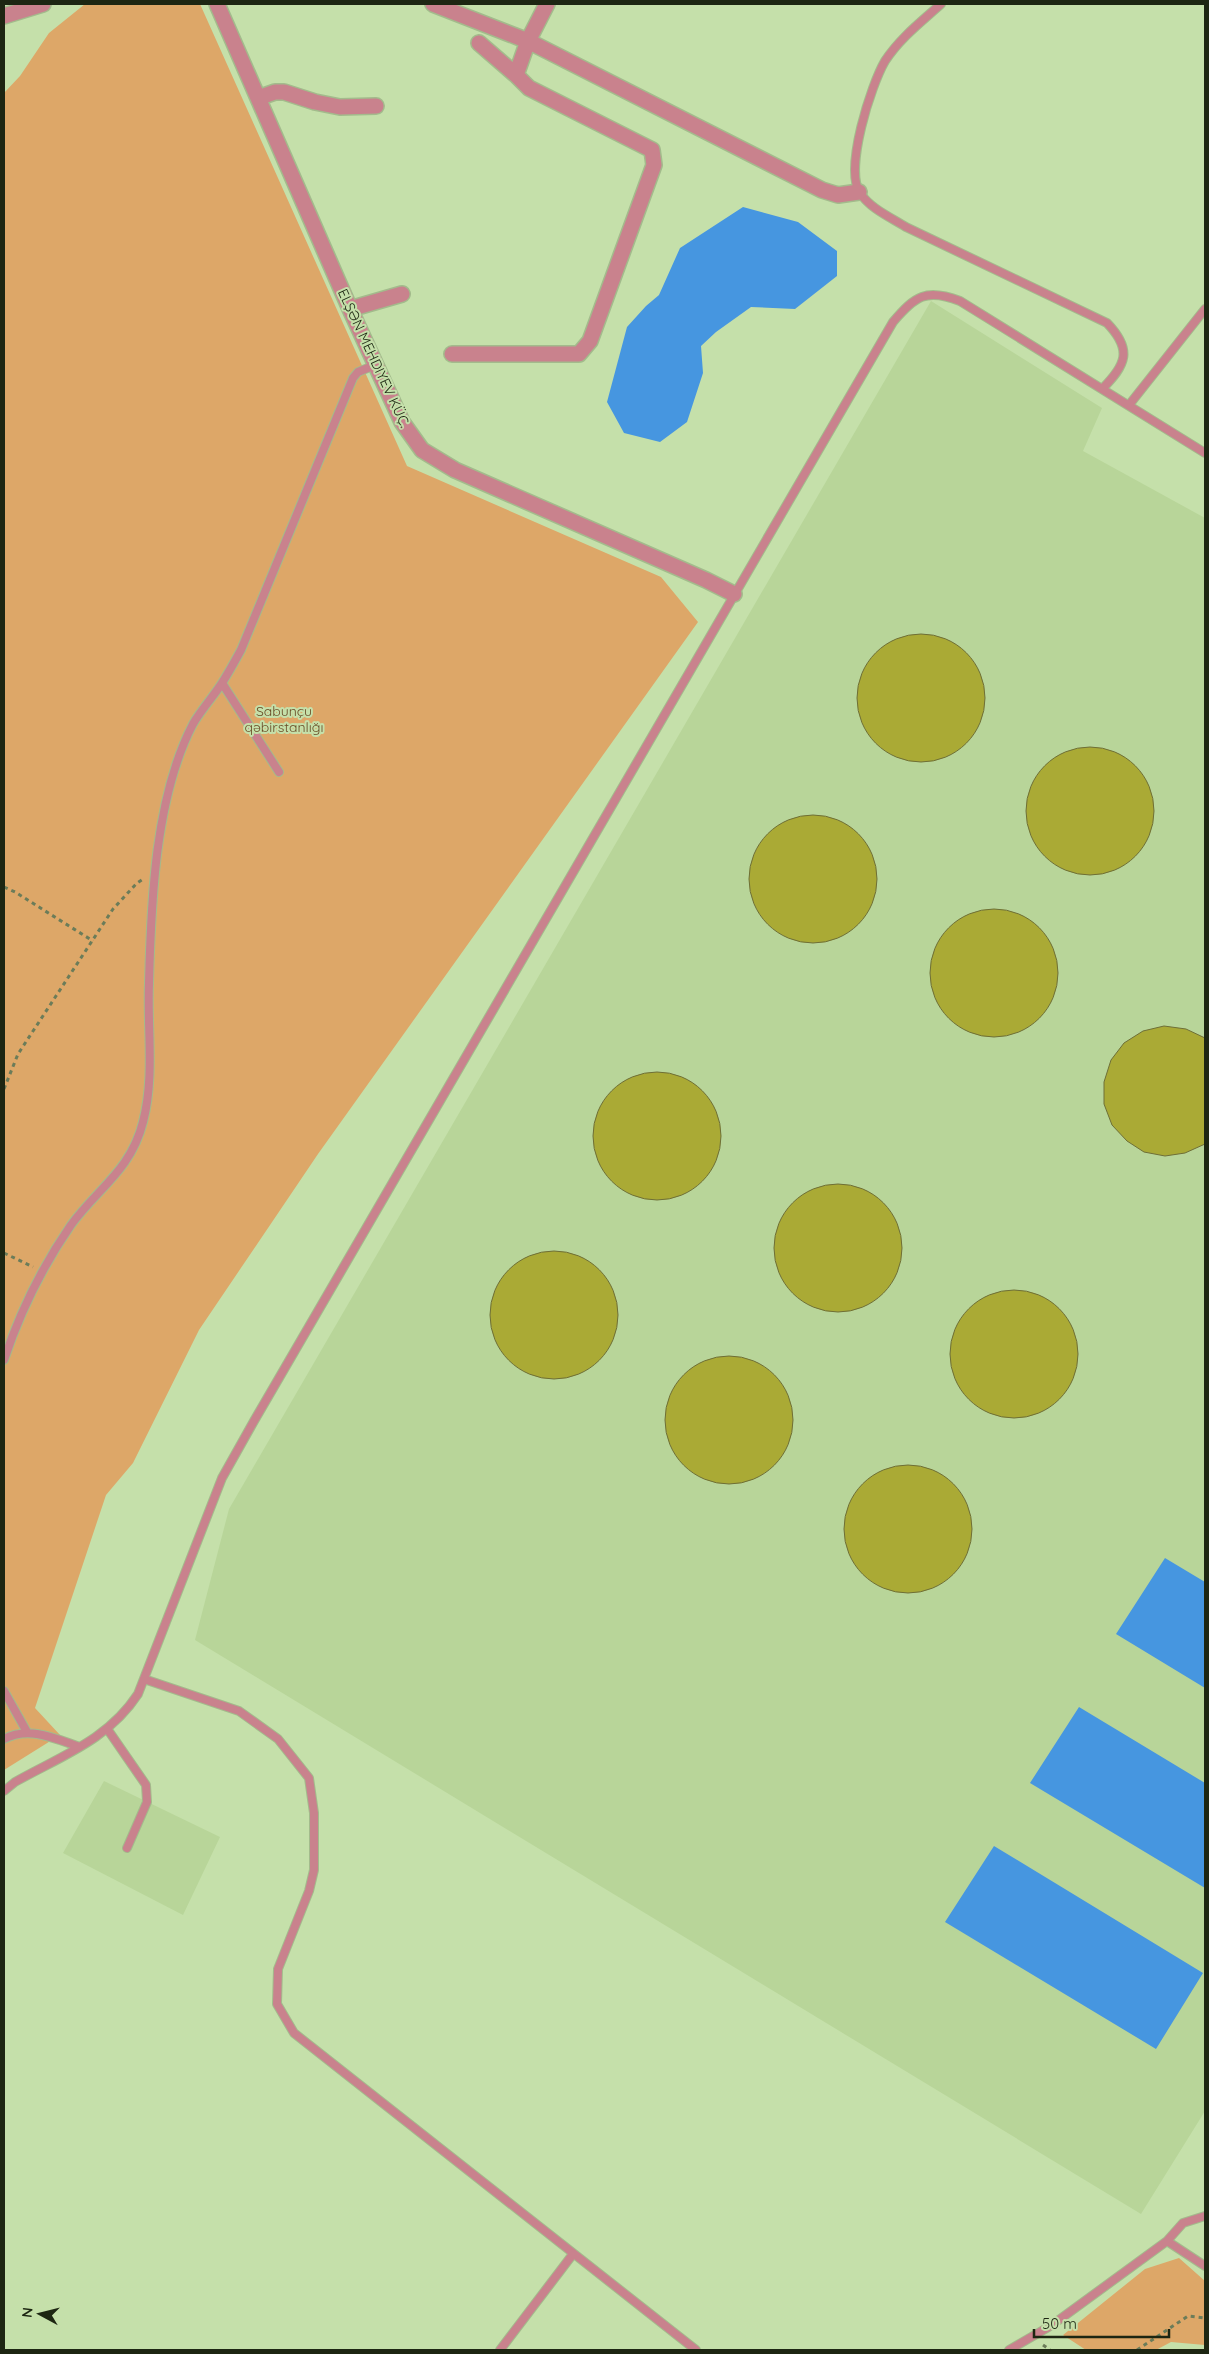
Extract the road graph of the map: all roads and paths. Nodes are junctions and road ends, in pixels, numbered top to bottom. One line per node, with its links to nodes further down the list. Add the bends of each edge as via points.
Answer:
1 (43, 4): 6 (street)
2 (217, 4): 10 (street, ELŞƏN MEHDIYEV KÜÇ.)
3 (433, 4): 7 (street)
4 (547, 4): 7 (street)
5 (941, 4): 12 (lane, via 904,37 885,62 873,89 856,152)
6 (4, 16)
7 (528, 41): 9 (street); 12 (street, via 822,190 838,195)
8 (479, 43): 9 (street)
9 (516, 75): 16 (street, via 529,88 652,150 654,165 590,341 579,354)
10 (258, 98): 11 (street, via 284,92 340,107); 14 (street, ELŞƏN MEHDIYEV KÜÇ.)
11 (376, 106)
12 (859, 192): 18 (lane, via 876,209 906,227 1107,323 1118,334 1124,360)
13 (402, 294): 14 (street)
14 (350, 309): 17 (street, ELŞƏN MEHDIYEV KÜÇ.)
15 (1205, 309): 19 (lane)
16 (452, 354)
17 (375, 365): 21 (street, ELŞƏN MEHDIYEV KÜÇ., via 408,432 432,458); 22 (lane, via 358,372 353,378 241,650)
18 (1102, 390): 19 (lane); 21 (lane, via 960,301 943,294 924,294 893,322)
19 (1129, 405): 20 (lane)
20 (1205, 453)
21 (734, 594): 31 (lane, via 222,1478)
22 (222, 683): 23 (lane); 24 (lane, via 193,724 183,748 166,800)
23 (279, 772)
24 (156, 871): 26 (path, via 137,883 113,910); 29 (lane, via 148,987 149,1096 143,1123 134,1150 121,1170 71,1226)
25 (4, 887): 26 (path)
26 (93, 941): 27 (path, via 18,1054)
27 (4, 1089)
28 (4, 1253): 29 (path)
29 (44, 1272): 30 (lane, via 27,1299)
30 (4, 1360)
31 (144, 1679): 33 (lane, via 126,1712); 41 (lane, via 239,1711 278,1739 309,1778 314,1813 314,1870 309,1891 278,1968 278,2004 294,2033)
32 (4, 1691): 34 (lane)
33 (108, 1730): 36 (lane); 38 (lane, via 146,1785 147,1802)
34 (27, 1732): 35 (lane); 36 (lane)
35 (4, 1740)
36 (80, 1747): 37 (lane)
37 (4, 1791)
38 (127, 1848)
39 (1205, 2216): 40 (lane, via 1184,2223)
40 (1167, 2241): 42 (lane); 46 (lane, via 1052,2325)
41 (573, 2254): 44 (lane); 45 (lane)
42 (1205, 2266)
43 (1205, 2318): 47 (path, via 1188,2316)
44 (500, 2350)
45 (696, 2350)
46 (1009, 2350)
47 (1137, 2350)

